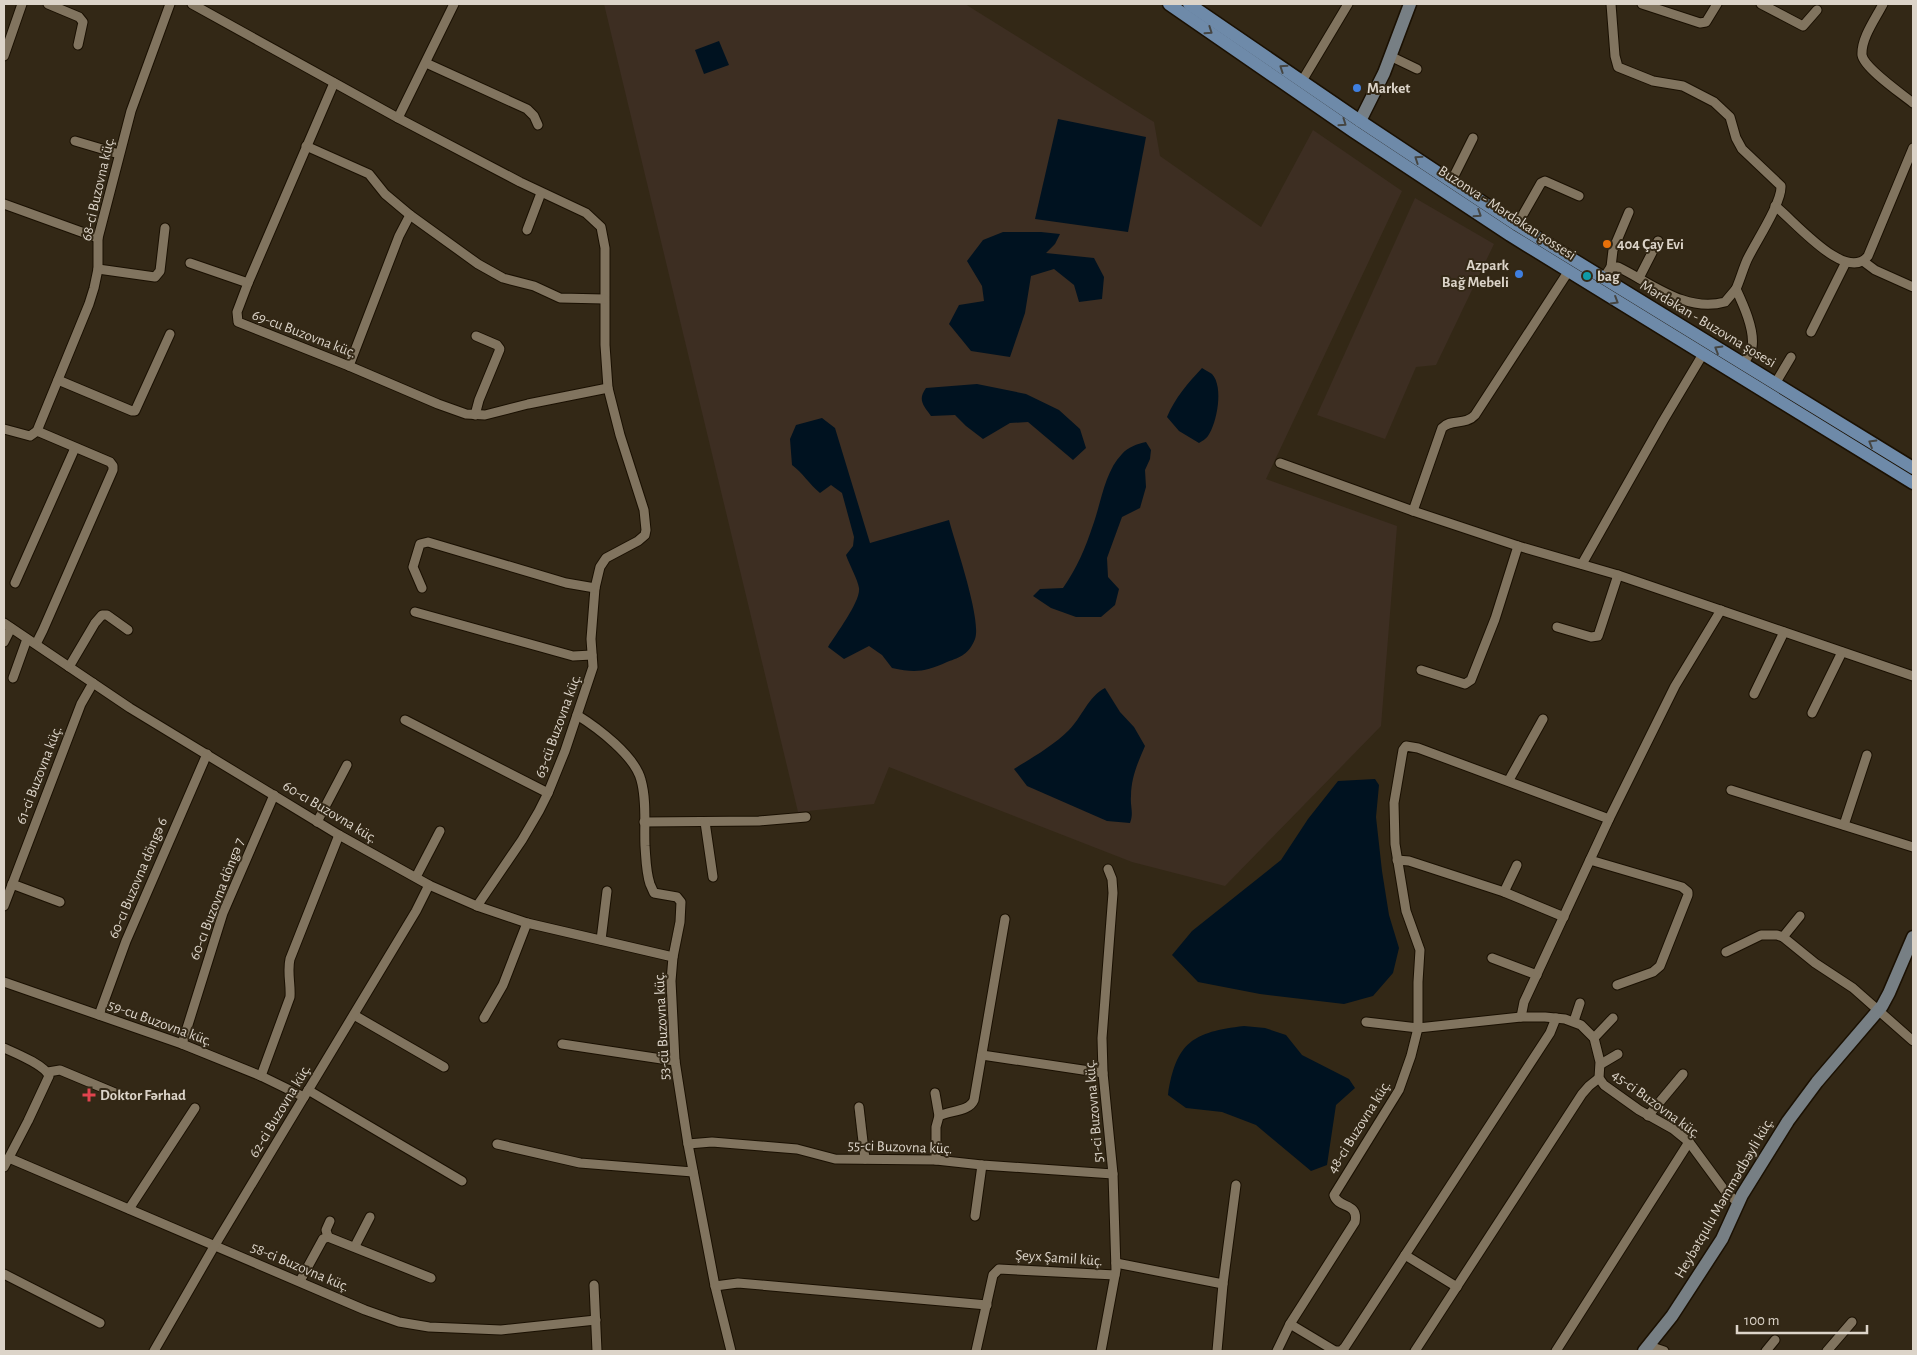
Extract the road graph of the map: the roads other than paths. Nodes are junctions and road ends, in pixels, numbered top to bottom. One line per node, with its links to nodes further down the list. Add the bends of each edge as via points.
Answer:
1 (22, 4): 17 (street)
2 (48, 4): 16 (street, via 83,22)
3 (170, 4): 31 (street, 68-ci Buzovna küç., via 140,83)
4 (192, 4): 22 (street)
5 (454, 4): 19 (street)
6 (1169, 4): 49 (main road, Buzonva - Mərdəkan şossesi, one-way to 49, via 1353,131)
7 (1189, 4): 21 (main road, Mərdəkan - Buzovna şosesi, one-way to 7)
8 (1348, 4): 21 (street)
9 (1410, 4): 18 (street)
10 (1612, 4): 36 (street, via 1618,67 1653,82 1683,86 1722,108 1730,117 1742,149 1780,186)
11 (1642, 4): 12 (street, via 1700,23 1706,22)
12 (1717, 4)
13 (1761, 4): 15 (street, via 1803,26)
14 (1883, 4): 23 (street, via 1863,44 1862,54 1871,69)
15 (1817, 10)
16 (78, 45)
17 (4, 56)
18 (1390, 56): 20 (street); 25 (street)
19 (426, 63): 24 (street); 26 (street, via 527,109)
20 (1416, 69)
21 (1302, 81): 25 (main road, Mərdəkan - Buzovna şosesi)
22 (334, 83): 24 (street); 29 (street, 69-cu Buzovna küç.)
23 (1913, 103)
24 (398, 118): 33 (street)
25 (1360, 121): 32 (main road, Mərdəkan - Buzovna şosesi, one-way to 25)
26 (538, 125)
27 (1473, 138): 32 (street)
28 (75, 141): 31 (street)
29 (306, 146): 38 (street, via 369,174 385,194); 52 (street, 69-cu Buzovna küç.)
30 (1913, 148): 44 (street)
31 (120, 154): 42 (street, 68-ci Buzovna küç.)
32 (1451, 182): 39 (main road, Mərdəkan - Buzovna şosesi)
33 (541, 193): 41 (street); 55 (street, via 586,213 601,227 605,248)
34 (1579, 196): 39 (street, via 1545,181)
35 (4, 204): 42 (street)
36 (1775, 206): 45 (street, via 1812,241); 54 (street)
37 (1630, 212): 47 (street, via 1613,250)
38 (410, 215): 55 (street, via 503,278 534,286 560,298); 62 (street)
39 (1517, 225): 51 (main road, Mərdəkan - Buzovna şosesi)
40 (165, 228): 48 (street, via 160,272 155,278)
41 (527, 230)
42 (98, 238): 48 (street, 68-ci Buzovna küç.)
43 (1658, 242): 50 (street)
44 (1864, 261): 45 (street); 53 (street, via 1875,270)
45 (1846, 262): 56 (street)
46 (190, 263): 52 (street)
47 (1611, 267): 50 (street, via 1618,267); 51 (street)
48 (98, 269): 63 (street, 68-ci Buzovna küç., via 89,304)
49 (1568, 272): 59 (main road, Buzonva - Mərdəkan şossesi, one-way to 59); 73 (street, via 1475,415 1466,422 1450,422 1442,428)
50 (1639, 278): 54 (street, via 1676,298 1699,303 1724,302)
51 (1603, 279): 61 (main road, Mərdəkan - Buzovna şosesi, one-way to 51)
52 (248, 282): 62 (street, 69-cu Buzovna küç., via 237,312 238,322)
53 (1913, 287)
54 (1736, 289): 61 (street, via 1746,311 1752,340 1751,351)
55 (604, 300): 65 (street)
56 (1811, 332)
57 (170, 334): 63 (street, via 135,411)
58 (476, 336): 66 (street, via 500,349)
59 (1704, 354): 72 (main road, Buzonva - Mərdəkan şossesi); 75 (street)
60 (1791, 357): 64 (street)
61 (1743, 365): 64 (main road, Mərdəkan - Buzovna şosesi)
62 (349, 366): 66 (street, 69-cu Buzovna küç., via 456,412)
63 (58, 380): 68 (street, 68-ci Buzovna küç.)
64 (1775, 384): 71 (main road, Mərdəkan - Buzovna şosesi, one-way to 64)
65 (608, 388): 66 (street, 69-cu Buzovna küç.); 79 (street, 63-cü Buzovna küç., via 644,510 646,530 638,542 602,562)
66 (475, 415)
67 (4, 429): 68 (street, via 30,436)
68 (37, 431): 69 (street)
69 (75, 448): 77 (street); 88 (street, via 110,462 113,470)
70 (1280, 463): 73 (street)
71 (1913, 468)
72 (1913, 483)
73 (1413, 511): 74 (street)
74 (1518, 546): 75 (street); 92 (street, via 1471,680 1465,684)
75 (1582, 564): 76 (street)
76 (1618, 576): 80 (street); 83 (street, via 1598,636)
77 (15, 583)
78 (422, 588): 79 (street, via 413,567 420,544 428,542 566,583)
79 (595, 588): 90 (street, 63-cü Buzovna küç.)
80 (1721, 610): 85 (street); 109 (street, via 1675,686)
81 (415, 612): 90 (street, via 573,656)
82 (7, 626): 86 (street, 60-cı Buzovna küç.); 87 (street)
83 (1558, 628)
84 (128, 630): 91 (street, via 102,615)
85 (1784, 632): 89 (street); 96 (street)
86 (27, 639): 88 (street, 60-cı Buzovna küç.); 94 (street)
87 (4, 642)
88 (36, 644): 91 (street, 60-cı Buzovna küç.)
89 (1842, 652): 93 (street); 97 (street)
90 (592, 655): 98 (street, 63-cü Buzovna küç., via 592,672)
91 (69, 666): 95 (street, 60-cı Buzovna küç.)
92 (1421, 670)
93 (1913, 676)
94 (13, 678)
95 (93, 683): 101 (street, 60-cı Buzovna küç.); 123 (street, 61-ci Buzovna küç., via 81,704)
96 (1754, 694)
97 (1812, 713)
98 (577, 715): 106 (street, 63-cü Buzovna küç.); 111 (street, 53-cü Buzovna küç., via 603,733 637,769 643,790)
99 (1543, 719): 104 (street)
100 (405, 720): 106 (street)
101 (208, 754): 107 (street, 60-cı Buzovna küç.); 145 (street, 60-cı Buzovna döngə 6, via 126,941)
102 (1867, 755): 113 (street)
103 (347, 765): 110 (street)
104 (1508, 780): 109 (street, 48-ci Buzovna küç.); 117 (street, 48-ci Buzovna küç., via 1406,746 1401,754 1394,803)
105 (1731, 790): 113 (street)
106 (548, 794): 129 (street, 63-cü Buzovna küç., via 522,840)
107 (274, 795): 110 (street, 60-cı Buzovna küç.); 156 (street, 60-cı Buzovna döngə 7, via 223,914)
108 (806, 817): 112 (street)
109 (1609, 819): 118 (street)
110 (317, 822): 115 (street, 60-cı Buzovna küç.)
111 (644, 822): 112 (street); 138 (street, 53-cü Buzovna küç., via 651,888 658,894 677,897 681,902)
112 (705, 822): 122 (street)
113 (1844, 826): 116 (street)
114 (440, 831): 121 (street)
115 (339, 835): 121 (street, 60-cı Buzovna küç.); 167 (street, via 290,960 290,997)
116 (1913, 847)
117 (1397, 860): 126 (street); 153 (street, 48-ci Buzovna küç., via 1406,911 1420,950)
118 (1590, 860): 131 (street); 142 (street, via 1682,887 1688,892 1660,966 1654,972)
119 (1517, 866): 126 (street)
120 (1108, 869): 165 (street, 51-ci Buzovna küç., via 1113,893 1103,1009)
121 (416, 877): 124 (street, 60-cı Buzovna küç.)
122 (714, 877)
123 (12, 884): 127 (street); 128 (street, 61-ci Buzovna küç.)
124 (429, 885): 129 (street, 60-cı Buzovna küç.); 146 (street, 62-ci Buzovna küç.)
125 (606, 891): 136 (street)
126 (1504, 892): 131 (street)
127 (60, 902)
128 (4, 906)
129 (477, 906): 133 (street, 60-cı Buzovna küç.)
130 (1800, 916): 134 (street)
131 (1564, 917): 140 (street)
132 (1006, 919): 160 (street)
133 (527, 923): 136 (street, 60-cı Buzovna küç.); 147 (street, via 503,986)
134 (1783, 937): 137 (street, via 1761,935); 144 (street, via 1852,988)
135 (1913, 937): 144 (street, Heybətqulu Məmmədbəyli küç.)
136 (601, 940): 138 (street, 60-cı Buzovna küç.)
137 (1726, 952)
138 (673, 957): 161 (street, 53-cü Buzovna küç.)
139 (1492, 958): 140 (street)
140 (1537, 975): 148 (street, via 1524,1002)
141 (4, 982): 145 (street, 59-cu Buzovna küç.)
142 (1617, 985)
143 (1580, 1003): 152 (street)
144 (1878, 1012): 155 (street); 188 (street, Heybətqulu Məmmədbəyli küç., via 1801,1103)
145 (99, 1015): 156 (street, 59-cu Buzovna küç.)
146 (354, 1015): 163 (street); 171 (street, 62-ci Buzovna küç.)
147 (484, 1018)
148 (1521, 1018): 149 (street); 153 (street)
149 (1556, 1018): 152 (street); 196 (street, via 1550,1033)
150 (1613, 1018): 154 (street)
151 (1366, 1022): 153 (street)
152 (1574, 1022): 154 (street)
153 (1418, 1028): 210 (street, 48-ci Buzovna küç., via 1399,1090 1334,1195 1337,1202 1354,1212 1355,1222)
154 (1594, 1038): 162 (street, 45-ci Buzovna küç.)
155 (1913, 1042)
156 (182, 1044): 167 (street, 59-cu Buzovna küç.)
157 (562, 1044): 161 (street)
158 (4, 1048): 164 (street)
159 (1618, 1054): 162 (street)
160 (982, 1055): 165 (street); 174 (street, via 972,1104)
161 (675, 1061): 178 (street, 53-cü Buzovna küç.)
162 (1601, 1064): 168 (street, 45-ci Buzovna küç.)
163 (444, 1067)
164 (48, 1072): 169 (street, via 60,1070); 179 (street, via 46,1084)
165 (1103, 1074): 185 (street, 51-ci Buzovna küç.)
166 (1683, 1074): 175 (street)
167 (261, 1076): 171 (street, 59-cu Buzovna küç.)
168 (1599, 1078): 175 (street, 45-ci Buzovna küç., via 1608,1090); 205 (street, via 1582,1094)
169 (114, 1093)
170 (935, 1093): 174 (street)
171 (306, 1094): 186 (street, 59-cu Buzovna küç.); 194 (street, 62-ci Buzovna küç.)
172 (859, 1106): 180 (street)
173 (195, 1108): 189 (street)
174 (939, 1116): 181 (street)
175 (1648, 1116): 176 (street, 45-ci Buzovna küç.)
176 (1689, 1142): 188 (street, 45-ci Buzovna küç., via 1725,1192); 222 (street)
177 (496, 1144): 184 (street, via 580,1163)
178 (688, 1144): 180 (street, 55-ci Buzovna küç., via 712,1142 797,1149 828,1158); 184 (street, 53-cü Buzovna küç.)
179 (9, 1158): 183 (street); 189 (street, 58-ci Buzovna küç.)
180 (865, 1159): 181 (street, 55-ci Buzovna küç.)
181 (936, 1160): 182 (street, 55-ci Buzovna küç.)
182 (982, 1166): 185 (street, 55-ci Buzovna küç.); 190 (street)
183 (4, 1168)
184 (693, 1172): 204 (street, 53-cü Buzovna küç.)
185 (1113, 1174): 197 (street, 51-ci Buzovna küç.)
186 (462, 1181)
187 (1236, 1185): 202 (street)
188 (1738, 1203): 212 (street, Heybətqulu Məmmədbəyli küç., via 1722,1239 1679,1306)
189 (129, 1209): 194 (street, 58-ci Buzovna küç.)
190 (975, 1216)
191 (370, 1217): 195 (street)
192 (330, 1221): 193 (street, via 326,1230)
193 (328, 1236): 195 (street); 201 (street, via 323,1239)
194 (215, 1245): 201 (street, 58-ci Buzovna küç.); 213 (street, 62-ci Buzovna küç.)
195 (354, 1246): 200 (street)
196 (1405, 1255): 205 (street); 220 (street, via 1345,1347)
197 (1116, 1263): 199 (street, 51-ci Buzovna küç.); 202 (street)
198 (4, 1274): 209 (street)
199 (1115, 1275): 206 (street, Şeyx Şamil küç., via 1002,1268 993,1275); 217 (street, 51-ci Buzovna küç.)
200 (432, 1278)
201 (300, 1281): 207 (street, 58-ci Buzovna küç., via 384,1317 411,1325 501,1330)
202 (1223, 1284): 218 (street)
203 (594, 1285): 207 (street)
204 (715, 1286): 206 (street, via 738,1283); 215 (street, 53-cü Buzovna küç.)
205 (1457, 1287): 221 (street)
206 (987, 1305): 216 (street, Şeyx Şamil küç.)
207 (596, 1320): 214 (street)
208 (1852, 1322): 225 (street)
209 (100, 1323)
210 (1290, 1324): 219 (street, 48-ci Buzovna küç.); 220 (street)
211 (1775, 1340): 224 (street)
212 (1646, 1349): 223 (street)
213 (154, 1351)
214 (597, 1351)
215 (731, 1351)
216 (976, 1351)
217 (1101, 1351)
218 (1217, 1351)
219 (1276, 1351)
220 (1336, 1351)
221 (1415, 1351)
222 (1556, 1351)
223 (1664, 1351)
224 (1766, 1351)
225 (1827, 1351)

